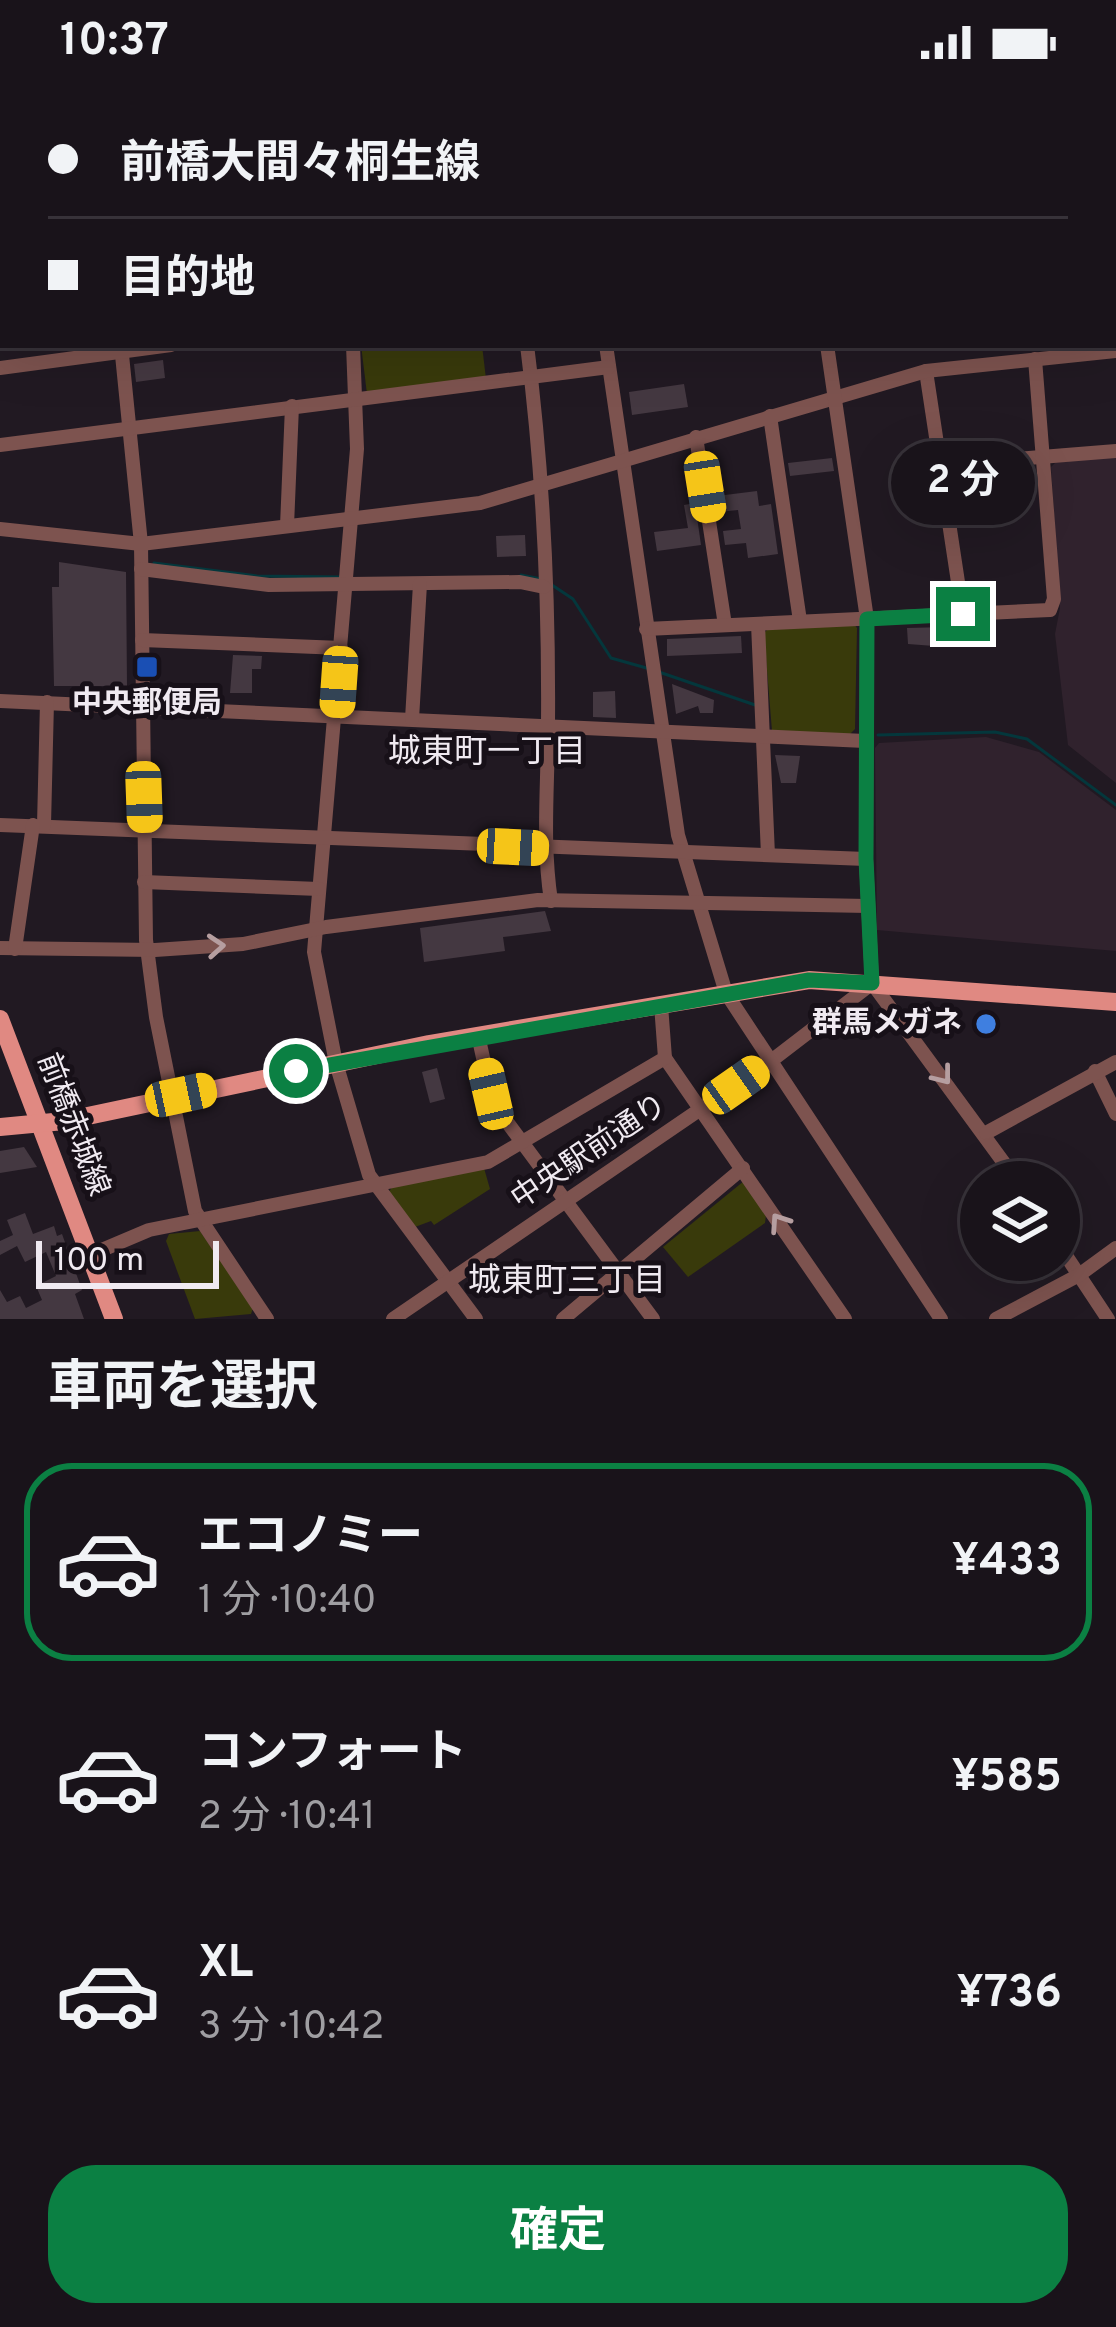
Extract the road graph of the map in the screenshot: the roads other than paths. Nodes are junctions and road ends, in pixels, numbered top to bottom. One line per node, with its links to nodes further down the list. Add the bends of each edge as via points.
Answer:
1 (353, 348): 12 (street)
2 (527, 348): 11 (street)
3 (606, 348): 8 (street)
4 (827, 348): 13 (street)
5 (121, 349): 9 (street); 16 (street)
6 (1116, 351): 7 (street)
7 (1035, 359): 10 (street); 20 (street)
8 (609, 367): 11 (street); 21 (street)
9 (0, 368)
10 (926, 370): 13 (street); 22 (street)
11 (531, 376): 12 (street); 23 (street)
12 (359, 397): 14 (street); 24 (street)
13 (835, 397): 15 (street); 33 (street)
14 (292, 406): 16 (street); 25 (street)
15 (770, 416): 17 (street); 34 (street)
16 (132, 430): 18 (street); 27 (street)
17 (696, 437): 21 (street); 36 (street)
18 (0, 446)
19 (1116, 451): 20 (street)
20 (1045, 457): 22 (street); 32 (street, via 1053,605)
21 (623, 458): 23 (street); 37 (street)
22 (942, 465): 32 (street)
23 (538, 485): 24 (street, via 480,503); 30 (street)
24 (351, 518): 25 (street); 29 (street)
25 (287, 526): 27 (street)
26 (0, 529): 27 (street)
27 (141, 544): 28 (street)
28 (141, 569): 29 (street, via 269,585); 38 (street)
29 (347, 578): 31 (street); 39 (street)
30 (544, 581): 31 (street); 45 (street)
31 (420, 584): 44 (street)
32 (963, 614): 33 (street)
33 (867, 619): 34 (street); 48 (street)
34 (800, 621): 35 (street)
35 (758, 624): 36 (street); 47 (street)
36 (725, 625): 37 (street)
37 (646, 629): 46 (street)
38 (142, 640): 39 (street); 42 (street)
39 (341, 648): 43 (street)
40 (0, 701): 41 (street)
41 (47, 702): 42 (street); 50 (street)
42 (143, 707): 43 (street); 51 (street)
43 (336, 715): 44 (street); 52 (street)
44 (412, 719): 45 (street)
45 (548, 726): 46 (street); 53 (street)
46 (663, 731): 47 (street); 54 (street)
47 (763, 736): 48 (street); 55 (street)
48 (865, 741): 56 (street)
49 (0, 825): 50 (street)
50 (39, 825): 51 (street); 63 (street)
51 (146, 830): 52 (street); 57 (street)
52 (326, 840): 53 (street); 58 (street)
53 (545, 849): 54 (street); 59 (street)
54 (684, 854): 55 (street); 60 (street)
55 (768, 855): 56 (street)
56 (866, 859): 61 (street)
57 (144, 882): 58 (street); 64 (street)
58 (319, 889): 62 (street)
59 (551, 901): 60 (street); 62 (street)
60 (697, 904): 61 (street); 66 (street)
61 (868, 906): 65 (street)
62 (315, 931): 64 (street, one-way to 62); 74 (street)
63 (8, 948): 64 (street)
64 (146, 950): 76 (street)
65 (872, 983): 66 (main road, via 809,980); 67 (main road); 72 (street, 中央駅前通り); 81 (street, one-way to 81)
66 (727, 994): 68 (main road); 72 (street)
67 (1116, 1002)
68 (661, 1005): 70 (main road); 71 (street)
69 (0, 1019): 79 (main road, 前橋赤城線)
70 (478, 1035): 74 (main road); 82 (street, via 493,1103)
71 (665, 1058): 77 (street); 82 (street)
72 (771, 1061): 77 (street, 中央駅前通り); 102 (street)
73 (1116, 1062): 75 (street)
74 (336, 1063): 76 (main road); 85 (street)
75 (1095, 1071): 78 (street); 81 (street)
76 (171, 1097): 79 (main road); 87 (street)
77 (702, 1109): 84 (street); 86 (street, 中央駅前通り)
78 (1116, 1114)
79 (40, 1123): 80 (main road); 89 (main road, 前橋赤城線)
80 (0, 1127)
81 (986, 1133): 83 (street)
82 (523, 1143): 85 (street, via 488,1162); 86 (street)
83 (1004, 1161)
84 (743, 1168): 91 (street); 101 (street, one-way to 84)
85 (376, 1185): 87 (street); 94 (street)
86 (566, 1203): 91 (street); 94 (street, 中央駅前通り)
87 (200, 1219): 89 (street); 96 (street)
88 (1116, 1248): 90 (street)
89 (90, 1255): 95 (main road, 前橋赤城線)
90 (1080, 1275)
91 (619, 1276): 99 (street); 100 (street)
92 (1080, 1277): 104 (street)
93 (1069, 1281): 103 (street)
94 (448, 1282): 97 (street, 中央駅前通り); 98 (street)
95 (113, 1319)
96 (267, 1319)
97 (393, 1319)
98 (476, 1319)
99 (563, 1319)
100 (653, 1319)
101 (844, 1319)
102 (941, 1319)
103 (996, 1319)
104 (1108, 1319)

